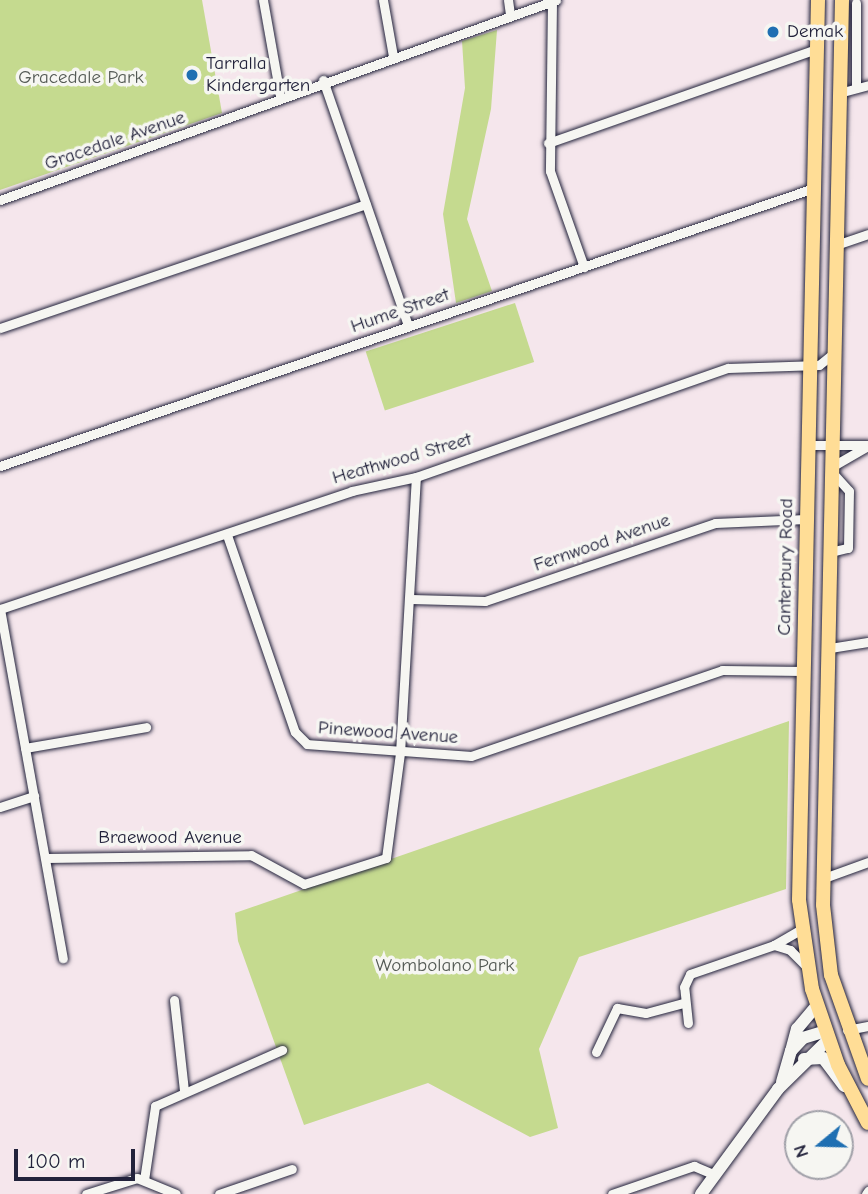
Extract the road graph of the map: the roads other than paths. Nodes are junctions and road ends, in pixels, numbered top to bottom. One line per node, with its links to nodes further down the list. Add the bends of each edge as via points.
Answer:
1 (263, 0): 15 (street)
2 (383, 0): 10 (street)
3 (508, 0): 7 (street)
4 (818, 0): 9 (main road, Canterbury Road)
5 (554, 1): 7 (street, Gracedale Avenue); 16 (street)
6 (849, 2): 8 (main road); 13 (street)
7 (510, 15): 10 (street, Gracedale Avenue)
8 (841, 44): 9 (main road); 14 (main road)
9 (814, 50): 16 (street); 17 (main road, Canterbury Road)
10 (393, 56): 11 (street, Gracedale Avenue)
11 (323, 80): 15 (street, Gracedale Avenue); 20 (street)
12 (868, 85): 13 (street)
13 (856, 88): 14 (street)
14 (839, 93): 18 (main road)
15 (280, 95): 19 (street, Gracedale Avenue, via 230,120)
16 (548, 143): 23 (street, via 550,171)
17 (811, 189): 18 (main road); 23 (street, Hume Street); 27 (main road, Canterbury Road)
18 (837, 192): 22 (main road)
19 (0, 200)
20 (366, 204): 24 (street); 25 (street)
21 (868, 234): 22 (street)
22 (836, 245): 26 (main road)
23 (584, 267): 24 (street, Hume Street)
24 (407, 323): 32 (street, Hume Street)
25 (0, 328)
26 (835, 352): 27 (street); 28 (main road)
27 (814, 366): 28 (street); 29 (main road, Canterbury Road); 34 (street, Heathwood Street, via 728,368)
28 (834, 380): 30 (main road)
29 (808, 445): 30 (street); 35 (main road, Canterbury Road)
30 (833, 445): 31 (street); 33 (main road)
31 (868, 446): 33 (street)
32 (0, 466)
33 (833, 469): 39 (main road)
34 (416, 477): 36 (street, Heathwood Street, via 352,491); 37 (street)
35 (806, 519): 37 (street, Fernwood Avenue, via 715,523 485,601); 40 (main road, Canterbury Road)
36 (227, 535): 38 (street, Heathwood Street); 46 (street, Pinewood Avenue, via 295,732 307,744)
37 (411, 599): 46 (street)
38 (0, 609): 45 (street)
39 (830, 620): 40 (main road); 42 (main road)
40 (804, 621): 43 (main road, Canterbury Road)
41 (868, 642): 42 (street)
42 (830, 648): 51 (main road)
43 (803, 671): 46 (street, Pinewood Avenue, via 722,670 471,756); 52 (main road, Canterbury Road)
44 (146, 727): 45 (street)
45 (25, 748): 47 (street)
46 (400, 753): 49 (street, Braewood Avenue, via 386,858 308,884 251,855)
47 (34, 796): 48 (street); 49 (street)
48 (0, 807)
49 (46, 858): 54 (street)
50 (868, 862): 51 (street)
51 (824, 878): 61 (main road, via 828,963)
52 (802, 929): 53 (street); 55 (main road, Canterbury Road)
53 (774, 946): 55 (street, via 790,950); 57 (street, via 690,974)
54 (62, 958)
55 (807, 967): 58 (main road, Canterbury Road)
56 (174, 1000): 69 (street)
57 (684, 1003): 59 (street); 65 (street, via 646,1013 617,1008)
58 (817, 1006): 62 (main road, Canterbury Road); 64 (main road, via 797,1029)
59 (688, 1023)
60 (868, 1026): 61 (street)
61 (847, 1030): 62 (main road); 67 (main road)
62 (827, 1035): 64 (main road, via 803,1038); 66 (main road); 70 (main road, Canterbury Road)
63 (282, 1050): 69 (street)
64 (791, 1051): 68 (main road)
65 (596, 1052)
66 (804, 1059): 68 (main road); 70 (main road, via 823,1058)
67 (868, 1079)
68 (778, 1089): 72 (main road)
69 (184, 1090): 73 (street, via 152,1111)
70 (865, 1118)
71 (292, 1169): 76 (street)
72 (715, 1175): 77 (street, via 694,1166); 78 (main road)
73 (144, 1180): 74 (street); 75 (street)
74 (86, 1194)
75 (176, 1194)
76 (219, 1194)
77 (612, 1194)
78 (701, 1194)

